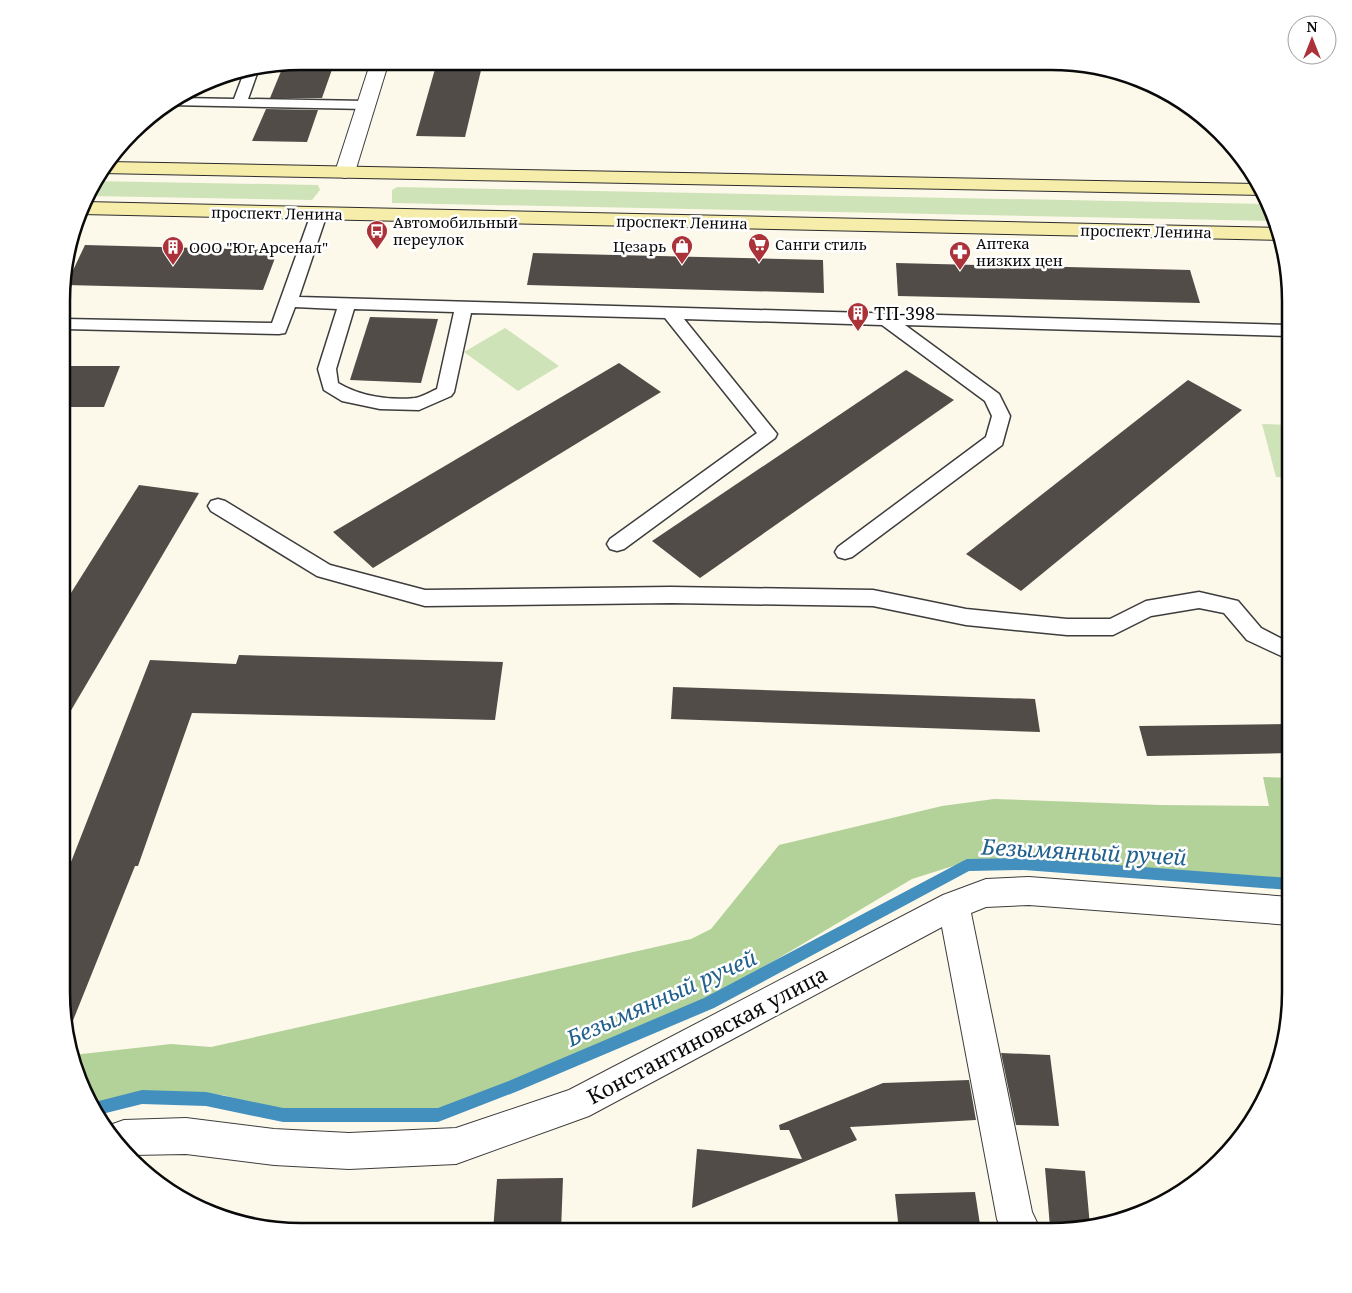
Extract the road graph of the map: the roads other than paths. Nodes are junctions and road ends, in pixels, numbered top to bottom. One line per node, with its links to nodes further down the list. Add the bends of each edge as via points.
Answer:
1 (377, 70): 5 (street)
2 (250, 76): 4 (lane)
3 (183, 102): 4 (lane)
4 (239, 103): 5 (lane)
5 (366, 106): 7 (street)
6 (112, 168): 7 (main road)
7 (345, 172): 8 (main road)
8 (1253, 190)
9 (90, 208): 10 (main road, проспект Ленина)
10 (319, 214): 11 (main road, проспект Ленина); 12 (lane)
11 (1272, 234)
12 (290, 302): 13 (lane); 17 (lane, via 280,329)
13 (347, 304): 14 (lane); 14 (lane, via 326,369 330,386 348,398 380,403 419,404 444,392)
14 (464, 307): 15 (lane)
15 (669, 312): 16 (lane); 20 (lane, via 768,434)
16 (884, 318): 18 (lane); 21 (lane, via 993,398 1001,416 994,440)
17 (70, 324)
18 (1282, 331)
19 (218, 506): 22 (lane, via 324,571 424,598 671,595 873,598 966,617 1067,627 1113,627 1146,609 1199,600 1231,607 1254,634)
20 (617, 544)
21 (845, 552)
22 (1282, 648)
23 (954, 906): 24 (street, Константиновская улица, via 986,893 1028,891); 25 (street, Константиновская улица, via 577,1104 456,1146 349,1151 186,1136); 26 (street)
24 (1282, 910)
25 (122, 1138)
26 (1018, 1223)

